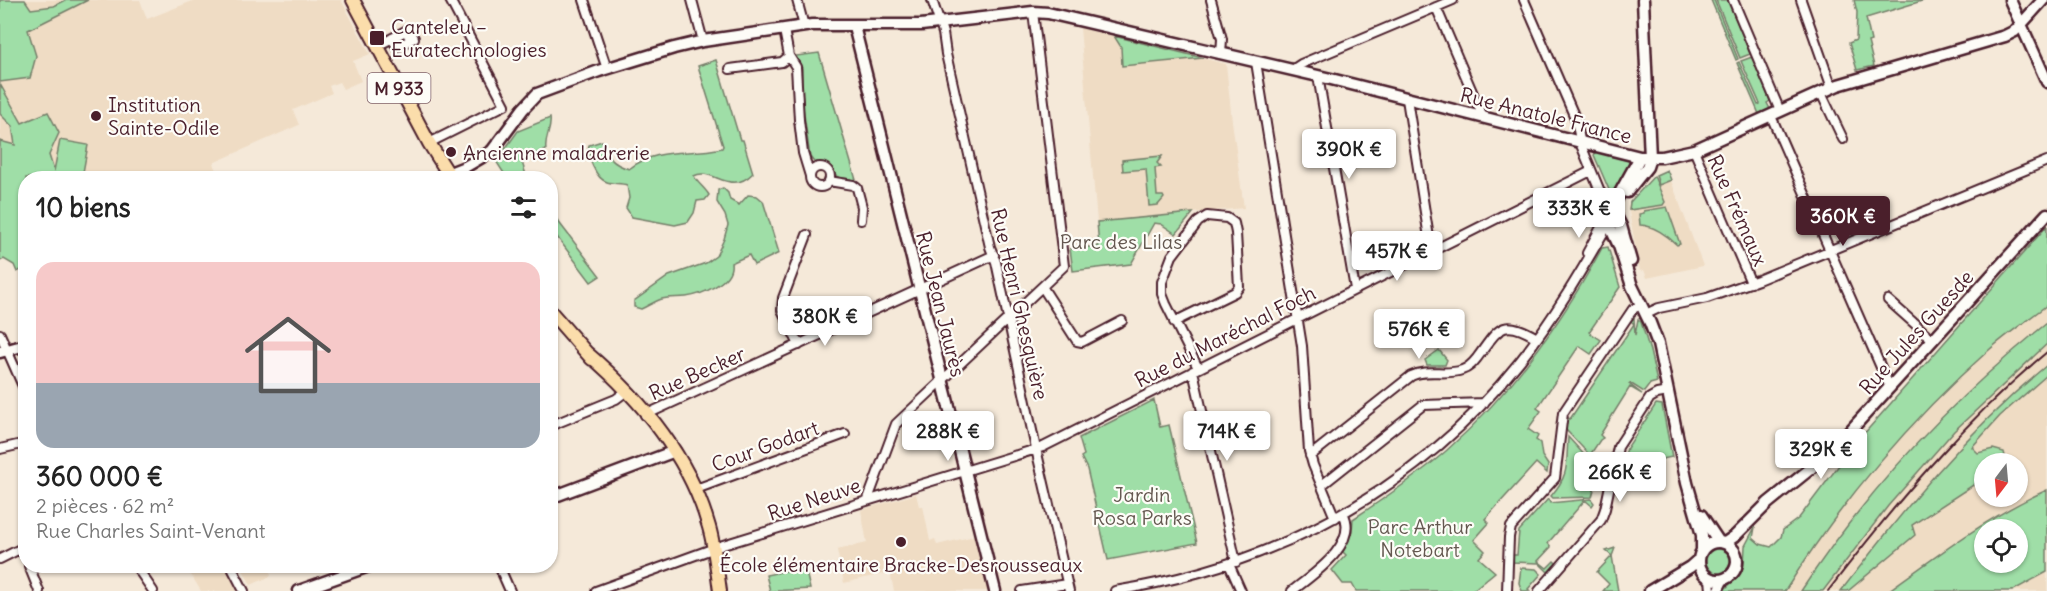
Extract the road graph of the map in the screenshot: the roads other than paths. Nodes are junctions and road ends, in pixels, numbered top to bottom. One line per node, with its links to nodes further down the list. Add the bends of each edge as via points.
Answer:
1 (353, 0): 41 (main road, M 933)
2 (450, 0): 35 (street)
3 (584, 0): 28 (street)
4 (692, 0): 24 (street)
5 (797, 0): 19 (street)
6 (932, 0): 17 (street, Rue Henri Ghesquière)
7 (1211, 0): 25 (street, via 1222,39)
8 (1453, 0): 15 (street)
9 (1524, 0): 40 (street, via 1576,120)
10 (1642, 0): 43 (street)
11 (1733, 0): 37 (street)
12 (1801, 0): 33 (street)
13 (2010, 0): 18 (street)
14 (2043, 0): 18 (street, Rue Anatole France)
15 (1436, 7): 30 (street); 38 (street)
16 (1033, 12): 17 (street, Rue Anatole France); 25 (street, Rue Anatole France); 60 (street, via 1064,263 1063,269)
17 (940, 23): 20 (street, Rue Anatole France); 58 (street, Rue Henri Ghesquière)
18 (2020, 25): 32 (street); 33 (street, Rue Anatole France, via 1997,40)
19 (804, 26): 20 (street, Rue Anatole France); 21 (street, Rue Anatole France)
20 (854, 26): 62 (street, Rue Jean Jaurès)
21 (784, 30): 24 (street, Rue Anatole France); 26 (street)
22 (410, 34): 23 (street, via 409,29)
23 (388, 40)
24 (703, 41): 28 (street, Rue Anatole France)
25 (1221, 54): 27 (street, Rue Anatole France)
26 (789, 56): 29 (street, via 782,62); 48 (street, via 796,68 800,131)
27 (1256, 62): 30 (street, Rue Anatole France); 65 (street)
28 (607, 69): 36 (street, Rue Anatole France, via 537,94)
29 (730, 69)
30 (1292, 71): 31 (street, Rue Anatole France)
31 (1318, 76): 34 (street, Rue Anatole France); 61 (street)
32 (2047, 82)
33 (1826, 90): 37 (street, Rue Anatole France); 39 (street)
34 (1407, 99): 38 (street, Rue Anatole France); 56 (street)
35 (505, 105): 36 (street); 41 (street)
36 (520, 113): 46 (street, Rue Anatole France, via 492,151)
37 (1775, 113): 42 (street, Rue Anatole France); 57 (street)
38 (1483, 117): 40 (street, Rue Anatole France)
39 (1843, 139)
40 (1581, 141): 43 (street, Rue Anatole France); 47 (street)
41 (429, 143): 45 (main road, M 933)
42 (1694, 150): 43 (street, Rue Anatole France); 59 (street, Rue Frémaux)
43 (1645, 158): 51 (street, via 1647,167)
44 (2047, 161): 57 (street)
45 (442, 171)
46 (456, 171)
47 (1591, 171): 51 (street); 56 (street, Rue du Maréchal Foch)
48 (810, 176): 49 (street, via 817,186); 49 (street, via 812,170 821,166 829,172)
49 (829, 181): 53 (street, via 857,188)
50 (2047, 206): 55 (street, Rue Jules Guesde)
51 (1609, 212): 64 (street, via 1632,286); 71 (street, via 1579,273)
52 (2047, 214): 55 (street, Rue Jules Guesde)
53 (861, 220)
54 (807, 235): 73 (street, via 782,310)
55 (2022, 241): 72 (street, Rue Jules Guesde)
56 (1431, 250): 61 (street, Rue du Maréchal Foch)
57 (1830, 250): 59 (street); 78 (street)
58 (994, 255): 62 (street, Rue Becker); 66 (street, Rue Henri Ghesquière)
59 (1751, 282): 64 (street, via 1707,298)
60 (1043, 288): 66 (street); 68 (street, via 1077,341)
61 (1355, 289): 65 (street, Rue du Maréchal Foch)
62 (919, 290): 73 (street, Rue Becker); 77 (street, Rue Jean Jaurès)
63 (1888, 300): 72 (street)
64 (1644, 309): 80 (street, via 1658,345); 128 (street, via 1633,309 1563,413 1556,476 1511,527)
65 (1298, 317): 75 (street, Rue du Maréchal Foch); 89 (street)
66 (1007, 319): 77 (street); 87 (street, Rue Henri Ghesquière)
67 (558, 320): 79 (main road)
68 (1122, 321)
69 (1174, 322): 69 (street, via 1239,287 1236,233 1234,223 1227,218 1207,216 1198,222 1172,256 1162,282 1162,294); 75 (street)
70 (0, 334): 74 (street)
71 (1537, 338): 81 (street); 89 (street, via 1519,328 1505,328 1494,334 1466,369 1411,376)
72 (1933, 340): 78 (street, Rue Jules Guesde)
73 (799, 345): 82 (street, Rue Becker)
74 (4, 351): 76 (street)
75 (1195, 370): 87 (street, Rue du Maréchal Foch); 105 (street)
76 (18, 378)
77 (942, 380): 90 (street, Rue Jean Jaurès); 94 (street, via 896,424)
78 (1890, 388): 97 (street, Rue Jules Guesde, via 1825,457)
79 (626, 392): 82 (main road); 83 (street)
80 (1668, 392): 95 (street); 129 (street, via 1650,399 1618,447 1601,520)
81 (1484, 403): 91 (street, via 1423,405); 96 (street, via 1409,471)
82 (646, 414): 88 (main road)
83 (558, 422)
84 (845, 434): 92 (street, Cour Godart)
85 (18, 445): 86 (street)
86 (0, 449)
87 (1036, 449): 90 (street, Rue Neuve); 114 (street, Rue Henri Ghesquière)
88 (675, 451): 92 (main road); 93 (street)
89 (1310, 456): 91 (street)
90 (965, 471): 94 (street, Rue Neuve); 123 (street, Rue Jean Jaurès)
91 (1322, 485): 98 (street)
92 (696, 489): 100 (main road)
93 (558, 495)
94 (868, 499): 100 (street, Rue Neuve)
95 (1692, 499): 99 (street, via 1710,531); 102 (street, via 1702,535)
96 (1343, 513): 98 (street); 127 (street, via 1346,530 1336,553)
97 (1755, 517): 99 (street, Rue Jules Guesde); 103 (street, Rue Jules Guesde)
98 (1335, 518): 105 (street)
99 (1722, 543): 102 (street, via 1709,544); 103 (street)
100 (711, 550): 120 (street, Rue Neuve); 121 (main road); 122 (main road)
101 (18, 554): 104 (street)
102 (1701, 555): 111 (street, via 1701,569); 130 (street, via 1690,567)
103 (1737, 556): 112 (street, via 1735,570)
104 (0, 559)
105 (1232, 563): 125 (street); 126 (street)
106 (32, 573): 115 (street)
107 (141, 573): 116 (street)
108 (235, 573): 117 (street)
109 (353, 573): 113 (street)
110 (502, 573): 119 (street)
111 (1708, 577): 112 (street); 131 (street, via 1688,576); 132 (street)
112 (1724, 579): 133 (street)
113 (318, 588): 118 (street)
114 (1068, 588): 124 (street)
115 (39, 591)
116 (153, 591)
117 (244, 591)
118 (299, 591)
119 (510, 591)
120 (596, 591)
121 (713, 591)
122 (720, 591)
123 (995, 591)
124 (1022, 591)
125 (1115, 591)
126 (1241, 591)
127 (1292, 591)
128 (1507, 591)
129 (1539, 591)
130 (1650, 591)
131 (1660, 591)
132 (1711, 591)
133 (1718, 591)

